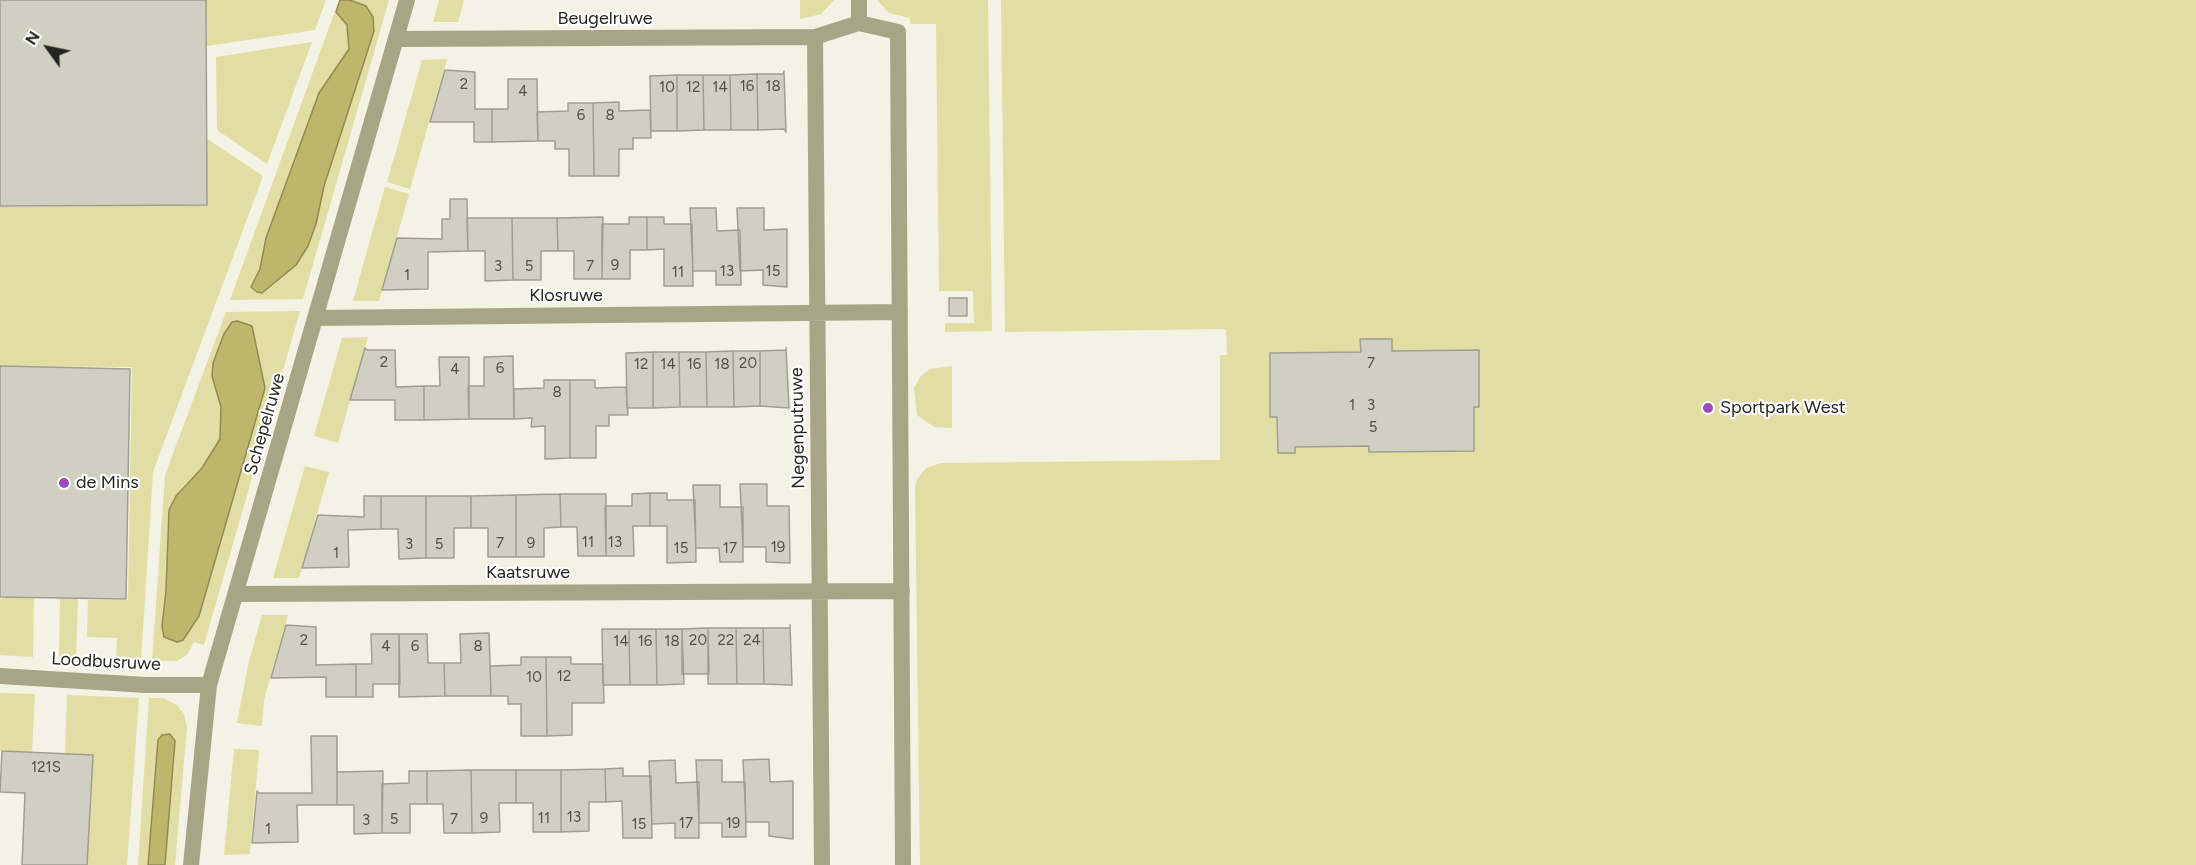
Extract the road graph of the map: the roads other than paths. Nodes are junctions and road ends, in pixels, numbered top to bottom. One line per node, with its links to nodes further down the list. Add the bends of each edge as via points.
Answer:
1 (407, 0): 5 (street, Schepelruwe)
2 (859, 0): 3 (street)
3 (859, 22): 4 (street); 6 (street, via 898,32)
4 (815, 37): 5 (street, Beugelruwe); 7 (street, Negenputruwe)
5 (396, 39): 8 (street, Schepelruwe)
6 (900, 312): 7 (street, Klosruwe); 10 (street)
7 (817, 314): 8 (street, Klosruwe); 9 (street, Negenputruwe)
8 (316, 318): 11 (street, Schepelruwe)
9 (819, 591): 10 (street, Kaatsruwe); 11 (street, Kaatsruwe); 15 (street, Negenputruwe)
10 (902, 591): 16 (street)
11 (236, 594): 13 (street, Schepelruwe)
12 (0, 676): 13 (street, Loodbusruwe)
13 (209, 685): 14 (street, Schepelruwe)
14 (191, 865)
15 (822, 865)
16 (903, 865)

